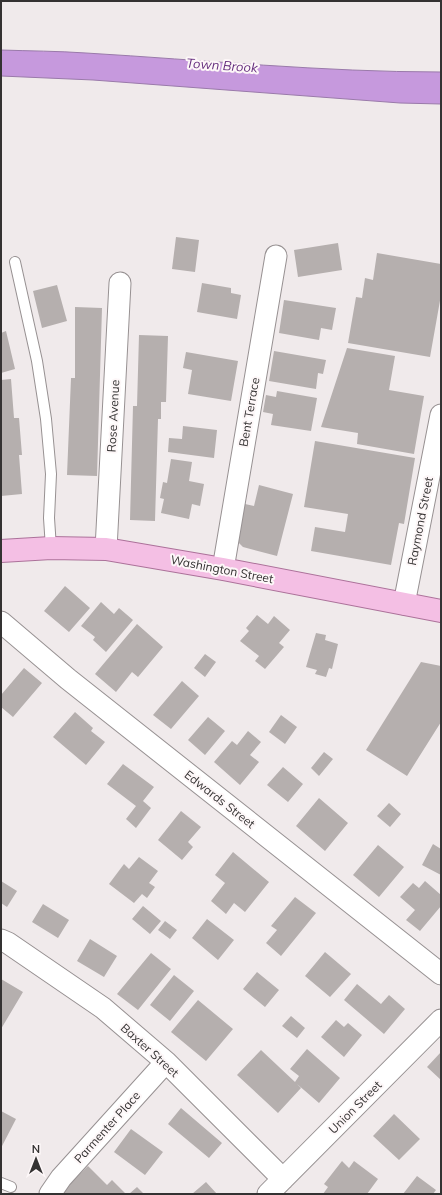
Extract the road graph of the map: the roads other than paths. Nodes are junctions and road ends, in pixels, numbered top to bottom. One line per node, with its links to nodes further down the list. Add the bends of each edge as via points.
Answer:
1 (276, 256): 8 (street, Bent Terrace)
2 (16, 262): 5 (lane, via 37,361 46,419 51,474)
3 (120, 283): 6 (street, Rose Avenue)
4 (440, 427): 9 (street, Raymond Street)
5 (50, 548): 6 (main road, Washington Street); 7 (main road, Washington Street)
6 (106, 549): 8 (main road, Washington Street)
7 (1, 551)
8 (223, 569): 9 (main road, Washington Street)
9 (404, 604): 10 (main road, Washington Street)
10 (441, 611)
11 (1, 622): 13 (street, Edwards Street, via 68,680)
12 (1, 940): 15 (street, Baxter Street, via 103,1008)
13 (441, 974)
14 (441, 1020): 16 (street, Union Street)
15 (166, 1062): 16 (street, Baxter Street); 17 (street, Parmenter Place, via 61,1178)
16 (284, 1179): 18 (street, Union Street)
17 (50, 1194)
18 (268, 1194)

